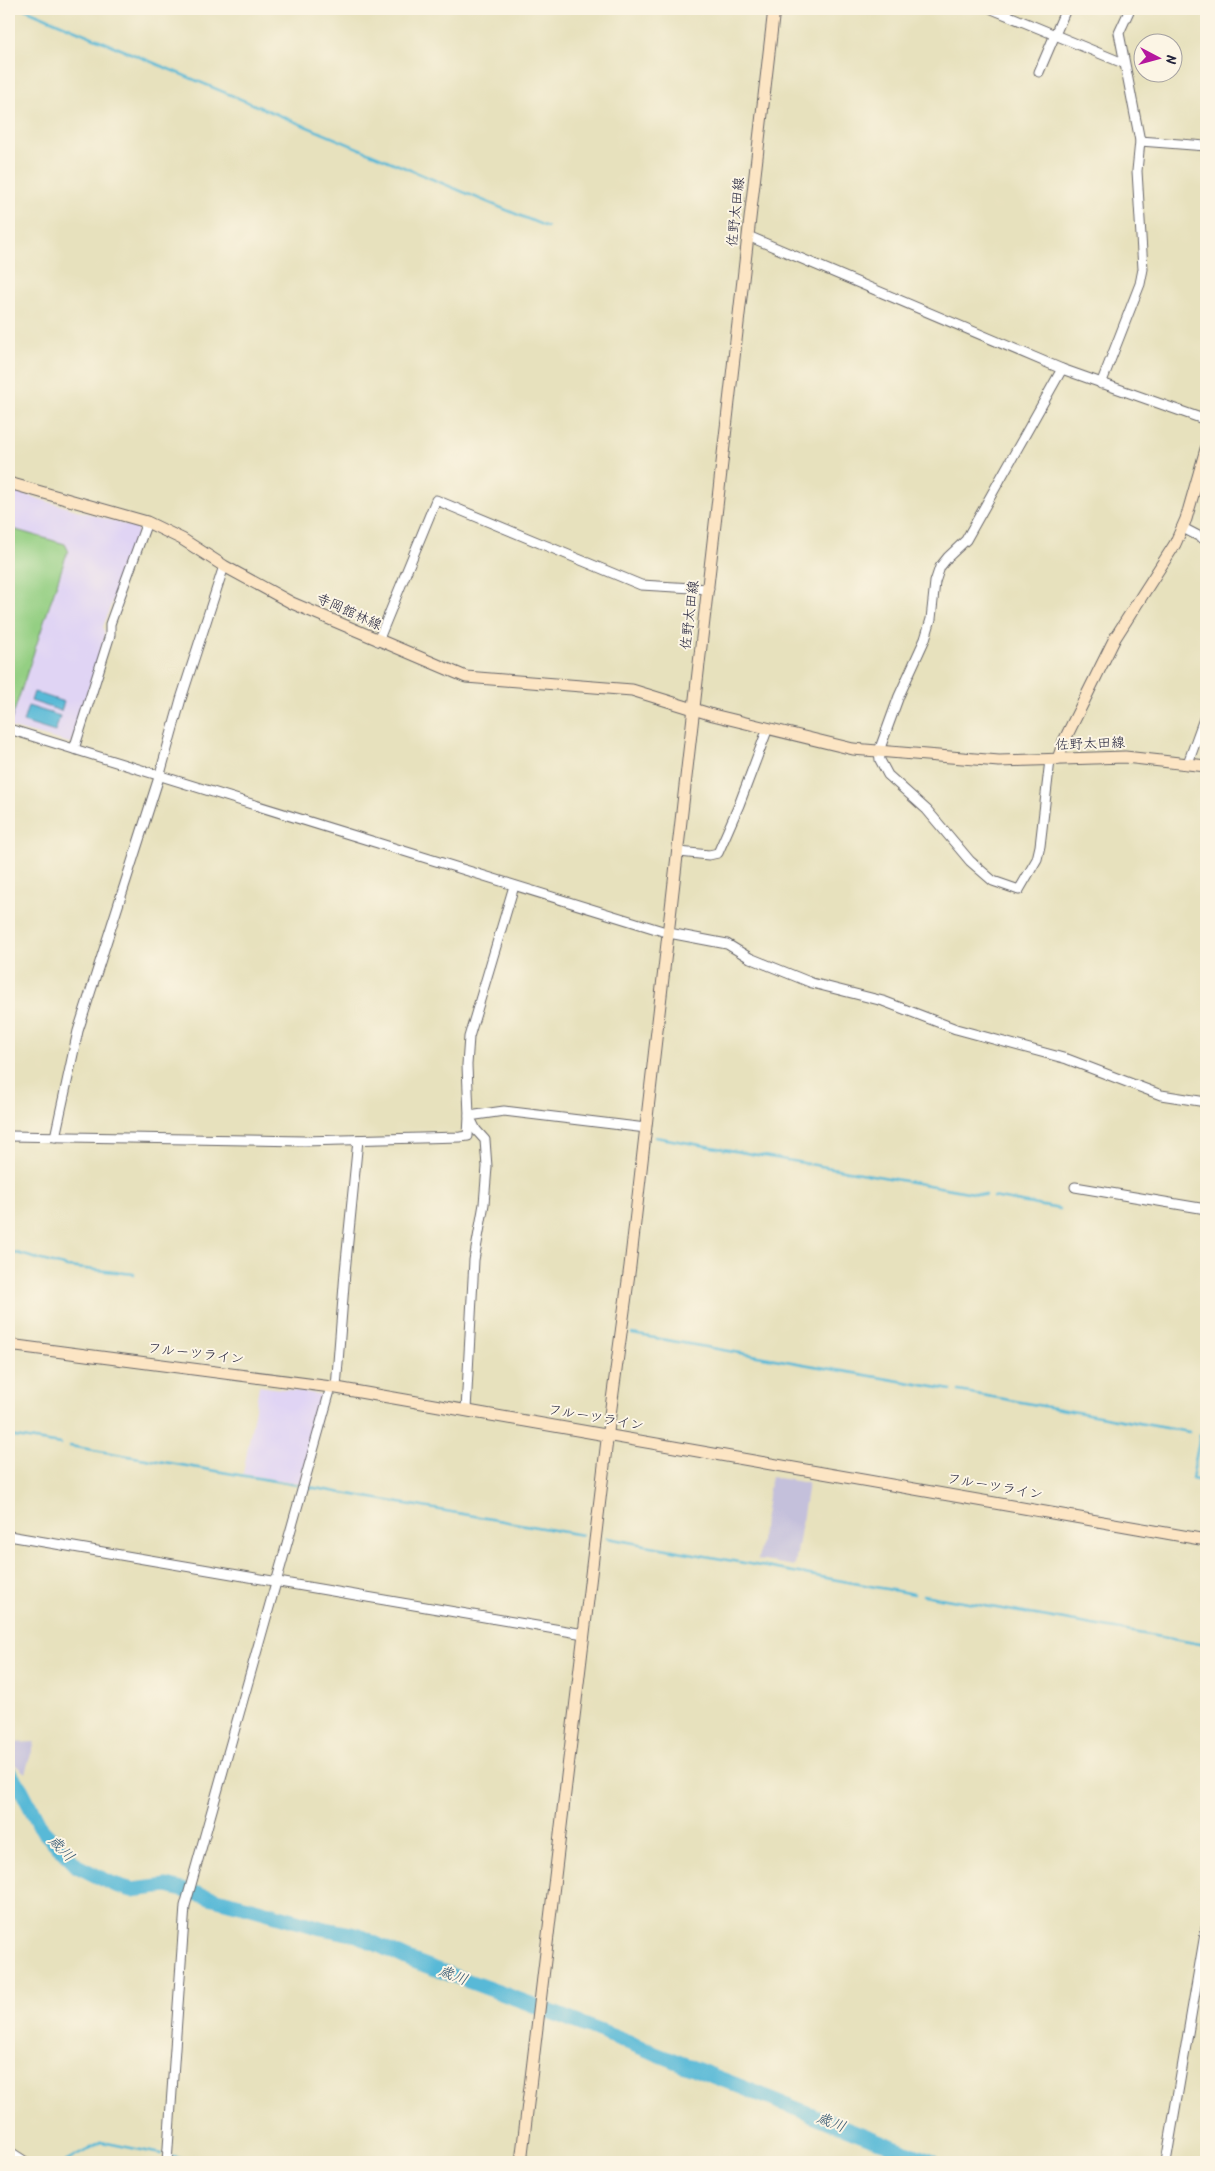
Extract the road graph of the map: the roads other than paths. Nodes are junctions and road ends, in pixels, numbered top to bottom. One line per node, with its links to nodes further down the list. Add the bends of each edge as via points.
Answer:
1 (774, 9): 10 (street, 佐野太田線)
2 (992, 9): 5 (street)
3 (1066, 9): 5 (street)
4 (1130, 9): 6 (street, via 1119,33)
5 (1054, 35): 6 (street); 7 (street)
6 (1123, 63): 8 (street)
7 (1039, 72)
8 (1140, 142): 9 (street); 12 (street, via 1138,171 1143,269)
9 (1206, 146)
10 (748, 236): 11 (street); 20 (street, 佐野太田線)
11 (1062, 368): 12 (street); 27 (street, via 971,532 940,567 925,639 899,696)
12 (1101, 384): 13 (street)
13 (1206, 420)
14 (1206, 449): 17 (street)
15 (9, 483): 16 (street, 寺岡館林線)
16 (147, 522): 19 (street, 寺岡館林線, via 182,539); 26 (street, via 110,624 110,635)
17 (1183, 528): 18 (street); 28 (street, via 1115,638)
18 (1206, 540)
19 (224, 566): 21 (street, 寺岡館林線, via 292,603); 31 (street)
20 (709, 589): 21 (street, via 641,585 436,500); 22 (street, 佐野太田線)
21 (378, 641): 22 (street, 寺岡館林線, via 466,678 621,688)
22 (694, 709): 24 (street, 佐野太田線); 32 (street)
23 (1206, 713): 29 (street)
24 (768, 728): 27 (street, 佐野太田線, via 853,749); 32 (street, via 718,853)
25 (9, 729): 26 (street)
26 (74, 749): 31 (street)
27 (880, 751): 28 (street, 佐野太田線, via 999,760); 28 (street, via 880,760 888,775 927,810 970,861 993,881 1019,890 1037,859)
28 (1054, 760): 29 (street, 佐野太田線, via 1125,757)
29 (1188, 764): 30 (street, 佐野太田線)
30 (1206, 766)
31 (160, 774): 33 (street); 39 (street, via 78,1031)
32 (679, 852): 34 (street)
33 (514, 886): 34 (street); 36 (street, via 469,1037)
34 (669, 933): 35 (street, via 727,944 750,958 812,983 883,1001 956,1029 1067,1059 1161,1095); 37 (street)
35 (1206, 1102)
36 (469, 1116): 37 (street, via 504,1111); 40 (street, via 468,1136); 45 (street, via 485,1140 487,1167 474,1260)
37 (646, 1128): 46 (street)
38 (9, 1136): 39 (street)
39 (54, 1137): 40 (street)
40 (358, 1140): 44 (street)
41 (1075, 1187): 42 (street)
42 (1206, 1209)
43 (9, 1345): 44 (street, フルーツライン)
44 (334, 1387): 45 (street, フルーツライン); 49 (street)
45 (466, 1410): 46 (street, フルーツライン)
46 (608, 1436): 48 (street, フルーツライン); 50 (street)
47 (9, 1536): 49 (street)
48 (1206, 1540)
49 (277, 1581): 50 (street); 54 (street, via 187,1901)
50 (584, 1634): 55 (street)
51 (1206, 1928): 56 (street)
52 (9, 2151): 53 (street)
53 (26, 2162)
54 (166, 2162)
55 (521, 2162)
56 (1166, 2162)

